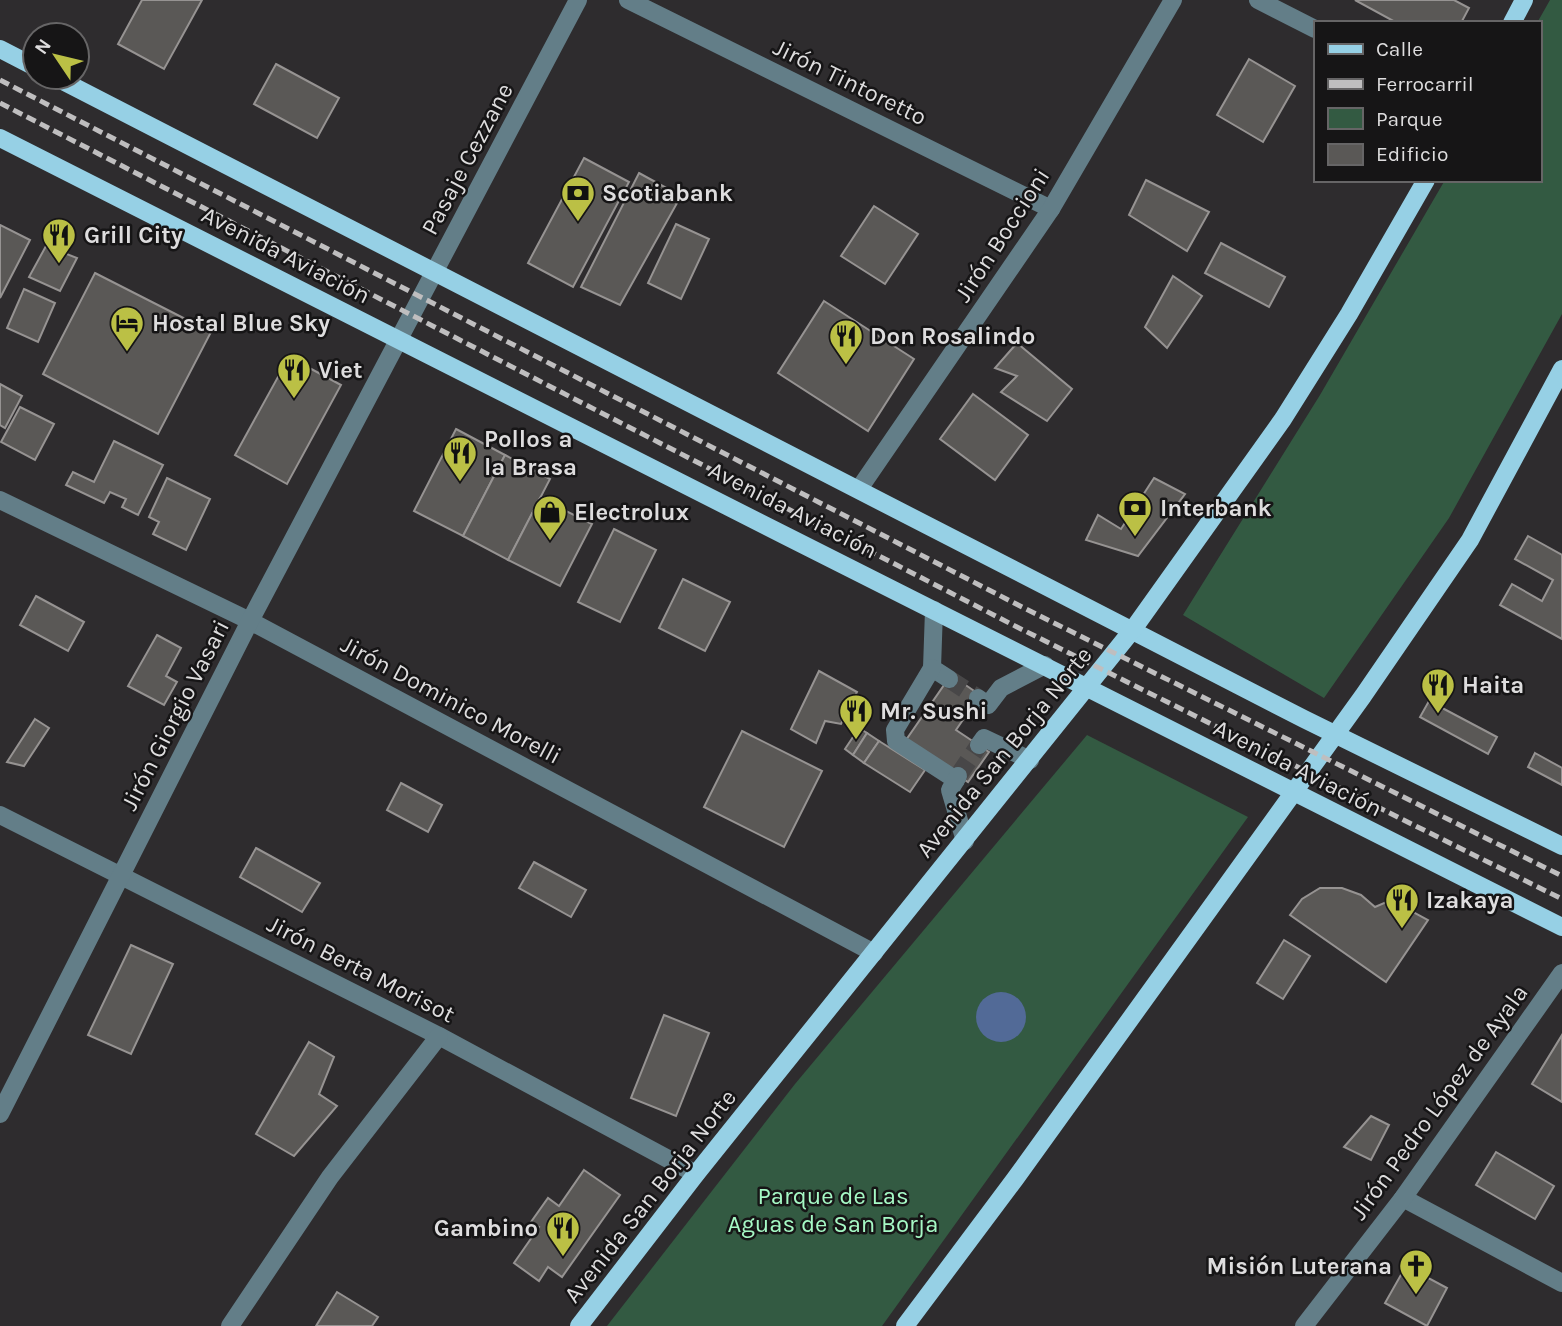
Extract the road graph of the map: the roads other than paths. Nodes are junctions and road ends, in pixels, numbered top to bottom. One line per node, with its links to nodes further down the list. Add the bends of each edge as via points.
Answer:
1 (578, 0): 14 (street, Pasaje Cezzane)
2 (628, 0): 13 (street, Jirón Tintoretto)
3 (1173, 0): 13 (street, Jirón Boccioni)
4 (1258, 0): 7 (street)
5 (1524, 0): 6 (main road)
6 (1513, 21)
7 (1314, 28)
8 (0, 49): 9 (main road)
9 (21, 60)
10 (82, 91): 14 (main road, Avenida Aviación)
11 (0, 138): 15 (main road, Avenida Aviación)
12 (1425, 182): 21 (main road, Avenida San Borja Norte, via 1283,419)
13 (1051, 209): 17 (street, Jirón Boccioni)
14 (436, 272): 15 (street, Pasaje Cezzane); 17 (main road, Avenida Aviación)
15 (400, 340): 19 (main road, Avenida Aviación); 20 (street, Jirón Giorgio Vasari)
16 (1562, 369): 26 (main road, via 1470,540)
17 (859, 489): 21 (main road, Avenida Aviación)
18 (0, 500): 20 (street, Jirón Dominico Morelli)
19 (934, 610): 22 (main road, Avenida Aviación); 23 (street)
20 (250, 621): 32 (street, Jirón Giorgio Vasari); 34 (street, Jirón Dominico Morelli)
21 (1134, 628): 25 (main road, Avenida San Borja Norte); 26 (main road, Avenida Aviación)
22 (1045, 666): 25 (main road, Avenida Aviación); 27 (street, via 983,701 981,741)
23 (932, 668): 24 (street); 30 (street, via 895,730 896,741 957,778 950,790)
24 (948, 678)
25 (1089, 688): 27 (main road, Avenida San Borja Norte); 28 (main road, Avenida Aviación)
26 (1336, 734): 28 (main road); 31 (main road, Avenida Aviación)
27 (1030, 760): 30 (main road, Avenida San Borja Norte)
28 (1293, 795): 33 (main road, Avenida Aviación); 43 (main road)
29 (0, 815): 32 (street, Jirón Berta Morisot)
30 (965, 841): 34 (main road, Avenida San Borja Norte)
31 (1562, 846)
32 (122, 877): 36 (street, Jirón Berta Morisot); 37 (street, Jirón Giorgio Vasari)
33 (1562, 928)
34 (874, 953): 38 (main road, Avenida San Borja Norte)
35 (1562, 973): 39 (street, Jirón Pedro López de Ayala)
36 (439, 1036): 38 (street, Jirón Berta Morisot); 41 (street, via 330,1177)
37 (0, 1114)
38 (696, 1174): 42 (main road, Avenida San Borja Norte)
39 (1403, 1198): 40 (street); 44 (street, Jirón Pedro López de Ayala)
40 (1562, 1283)
41 (230, 1326)
42 (579, 1326)
43 (905, 1326)
44 (1304, 1326)

